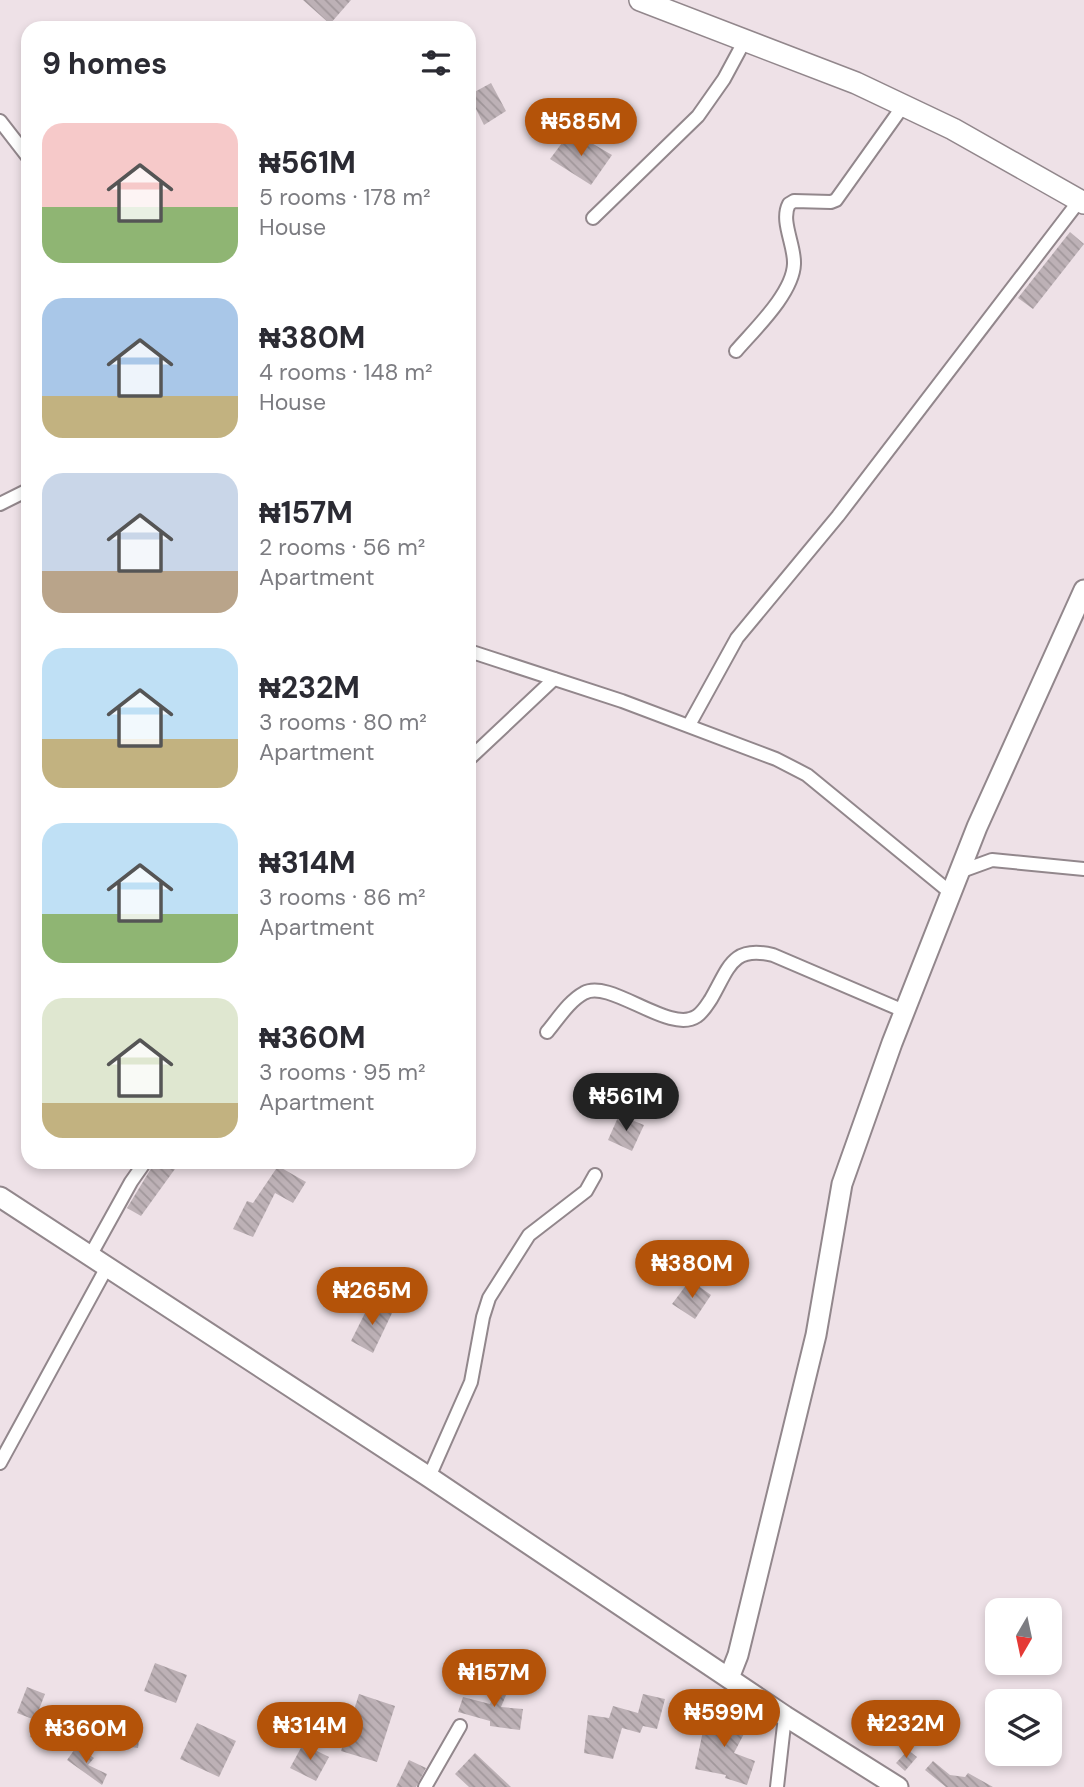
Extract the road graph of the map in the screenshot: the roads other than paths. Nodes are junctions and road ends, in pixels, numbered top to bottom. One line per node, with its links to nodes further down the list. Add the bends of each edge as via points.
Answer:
1 (640, 0): 2 (main road)
2 (745, 40): 3 (main road, via 856,82); 7 (street, via 698,116)
3 (904, 106): 6 (main road); 8 (street, via 836,200 789,204 786,214 793,274)
4 (0, 121): 5 (street)
5 (21, 148)
6 (1082, 202): 14 (street, via 838,516 737,638)
7 (593, 218)
8 (736, 351)
9 (21, 494): 10 (street)
10 (0, 504)
11 (1084, 590): 17 (main road)
12 (476, 653): 13 (street)
13 (554, 679): 14 (street); 15 (street)
14 (689, 725): 18 (street, via 807,775)
15 (476, 752)
16 (1084, 869): 17 (street, via 992,860)
17 (959, 873): 18 (main road)
18 (951, 893): 19 (main road)
19 (904, 1011): 20 (street, via 757,951 734,960 697,1016 686,1020 668,1017 601,990 587,991); 28 (main road, via 842,1184 816,1335)
20 (547, 1032)
21 (140, 1169): 24 (street)
22 (595, 1175): 27 (street, via 586,1191 529,1235 489,1298 471,1382)
23 (0, 1197): 24 (main road)
24 (90, 1256): 25 (main road)
25 (107, 1267): 26 (street); 27 (main road)
26 (0, 1463)
27 (429, 1477): 28 (main road)
28 (729, 1678): 29 (main road)
29 (785, 1716): 32 (street); 33 (main road)
30 (460, 1726): 31 (street)
31 (425, 1787)
32 (778, 1787)
33 (898, 1787)

